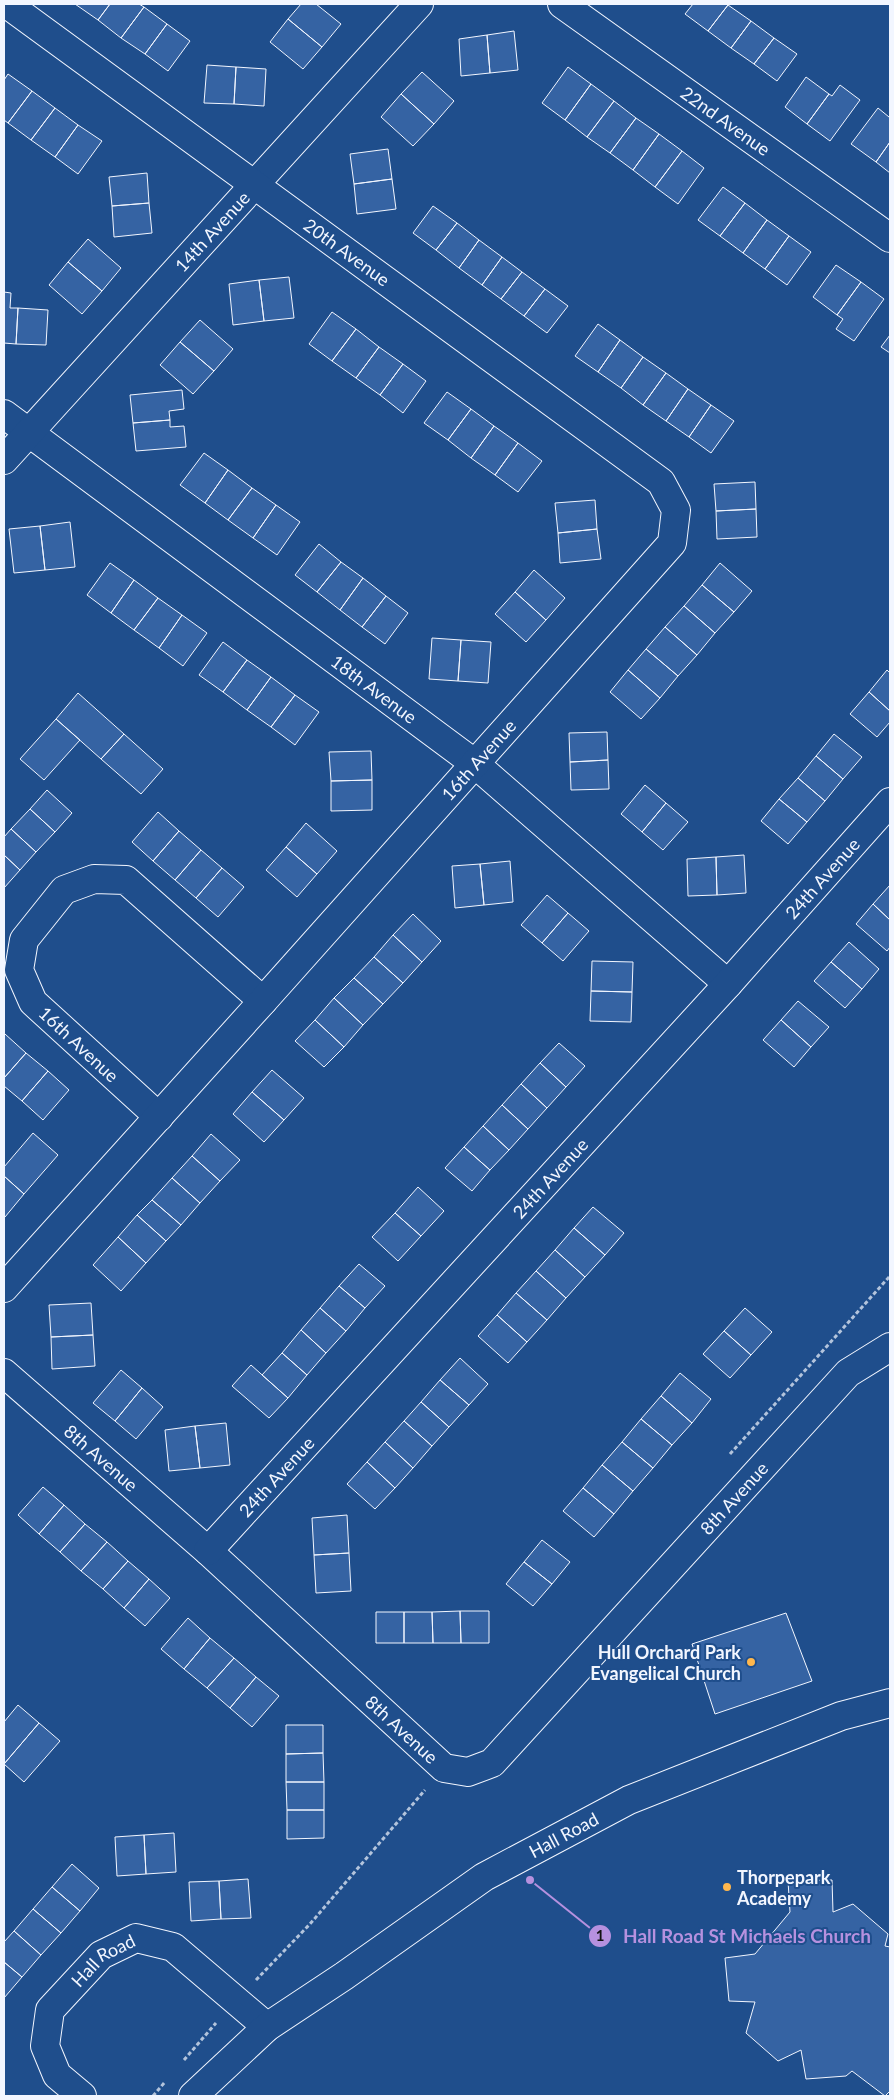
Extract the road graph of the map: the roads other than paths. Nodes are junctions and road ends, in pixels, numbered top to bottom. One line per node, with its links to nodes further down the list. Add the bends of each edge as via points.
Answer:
1 (6, 4): 4 (street, 20th Avenue)
2 (419, 4): 4 (street, 14th Avenue)
3 (562, 4): 5 (street, 22nd Avenue)
4 (255, 185): 7 (street, 14th Avenue); 9 (street, 20th Avenue, via 661,482)
5 (890, 238)
6 (4, 414): 7 (street, 18th Avenue)
7 (29, 432): 8 (street, 14th Avenue); 10 (street, 18th Avenue)
8 (4, 460)
9 (676, 510): 10 (street, 16th Avenue, via 672,543)
10 (474, 763): 12 (street, 18th Avenue); 13 (street, 16th Avenue)
11 (890, 802): 12 (street, 24th Avenue)
12 (728, 984): 18 (street, 24th Avenue)
13 (263, 1001): 14 (street, 16th Avenue); 14 (street, 16th Avenue, via 126,880 94,879 64,890 24,940 19,970 34,1002)
14 (159, 1117): 15 (street, 16th Avenue)
15 (4, 1288)
16 (890, 1347): 18 (street, 8th Avenue, via 848,1373 492,1763 468,1772 444,1768)
17 (4, 1373): 18 (street, 8th Avenue)
18 (208, 1551)
19 (890, 1703): 20 (street, Hall Road, via 841,1716 629,1800 484,1877)
20 (267, 2027): 21 (street, Hall Road, via 172,1947 136,1938 102,1955 50,2010 46,2046 57,2075); 22 (street, Hall Road)
21 (82, 2096)
22 (193, 2096)

